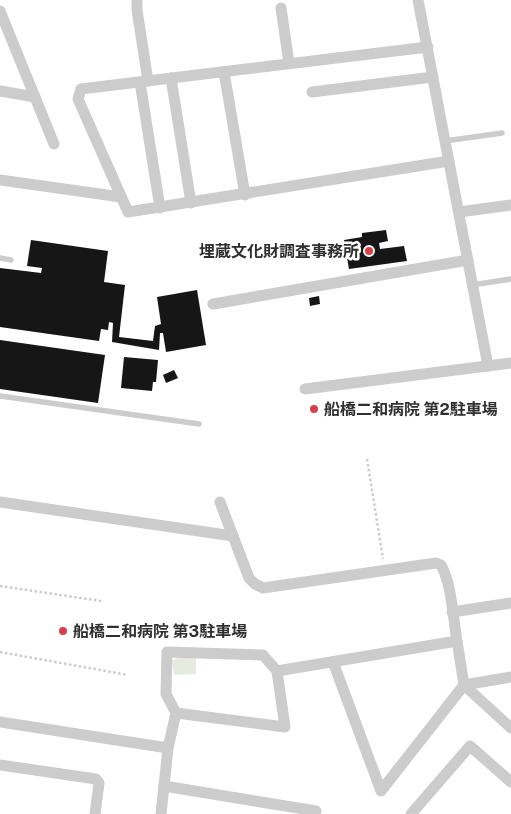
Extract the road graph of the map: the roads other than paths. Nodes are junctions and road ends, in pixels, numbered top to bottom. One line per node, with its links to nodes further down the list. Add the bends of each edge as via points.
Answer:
1 (137, 0): 10 (street)
2 (418, 0): 5 (street)
3 (281, 8): 6 (street)
4 (0, 11): 13 (street)
5 (428, 47): 6 (street); 8 (street)
6 (289, 63): 7 (street)
7 (224, 72): 9 (street); 19 (street)
8 (433, 77): 12 (street); 15 (street)
9 (171, 78): 10 (street); 21 (street)
10 (144, 81): 20 (street, via 81,89 78,99); 23 (street)
11 (0, 91): 13 (street)
12 (312, 92)
13 (35, 96): 16 (street)
14 (502, 134): 15 (lane)
15 (445, 141): 17 (street)
16 (54, 144)
17 (449, 160): 19 (street); 24 (street)
18 (0, 180): 20 (street)
19 (245, 194): 21 (street)
20 (121, 197): 23 (street, via 128,212)
21 (191, 203): 23 (street)
22 (511, 205): 24 (street)
23 (160, 208)
24 (459, 212): 27 (street)
25 (0, 258): 26 (lane)
26 (11, 260)
27 (468, 260): 29 (street); 30 (street)
28 (511, 279): 29 (lane)
29 (472, 285): 32 (street)
30 (213, 304)
31 (511, 364): 32 (street)
32 (488, 366): 33 (street)
33 (305, 389)
34 (0, 396): 35 (lane)
35 (199, 424)
36 (0, 502): 38 (street)
37 (220, 502): 38 (street)
38 (233, 536): 40 (street, via 249,578 264,588 436,563 444,572)
39 (511, 603): 40 (street)
40 (452, 612): 41 (street)
41 (457, 641): 42 (street); 45 (street)
42 (333, 662): 43 (street); 45 (street, via 381,791)
43 (277, 671): 46 (street, via 286,727); 46 (street, via 263,656 167,652 166,694)
44 (511, 677): 45 (street)
45 (464, 684): 48 (street)
46 (176, 713): 49 (street)
47 (0, 722): 49 (street)
48 (511, 728)
49 (168, 748): 52 (street)
50 (0, 765): 53 (street, via 96,779 99,783)
51 (511, 782): 56 (street, via 470,746)
52 (164, 786): 54 (street); 55 (street, via 316,811)
53 (95, 814)
54 (161, 814)
55 (315, 814)
56 (411, 814)

